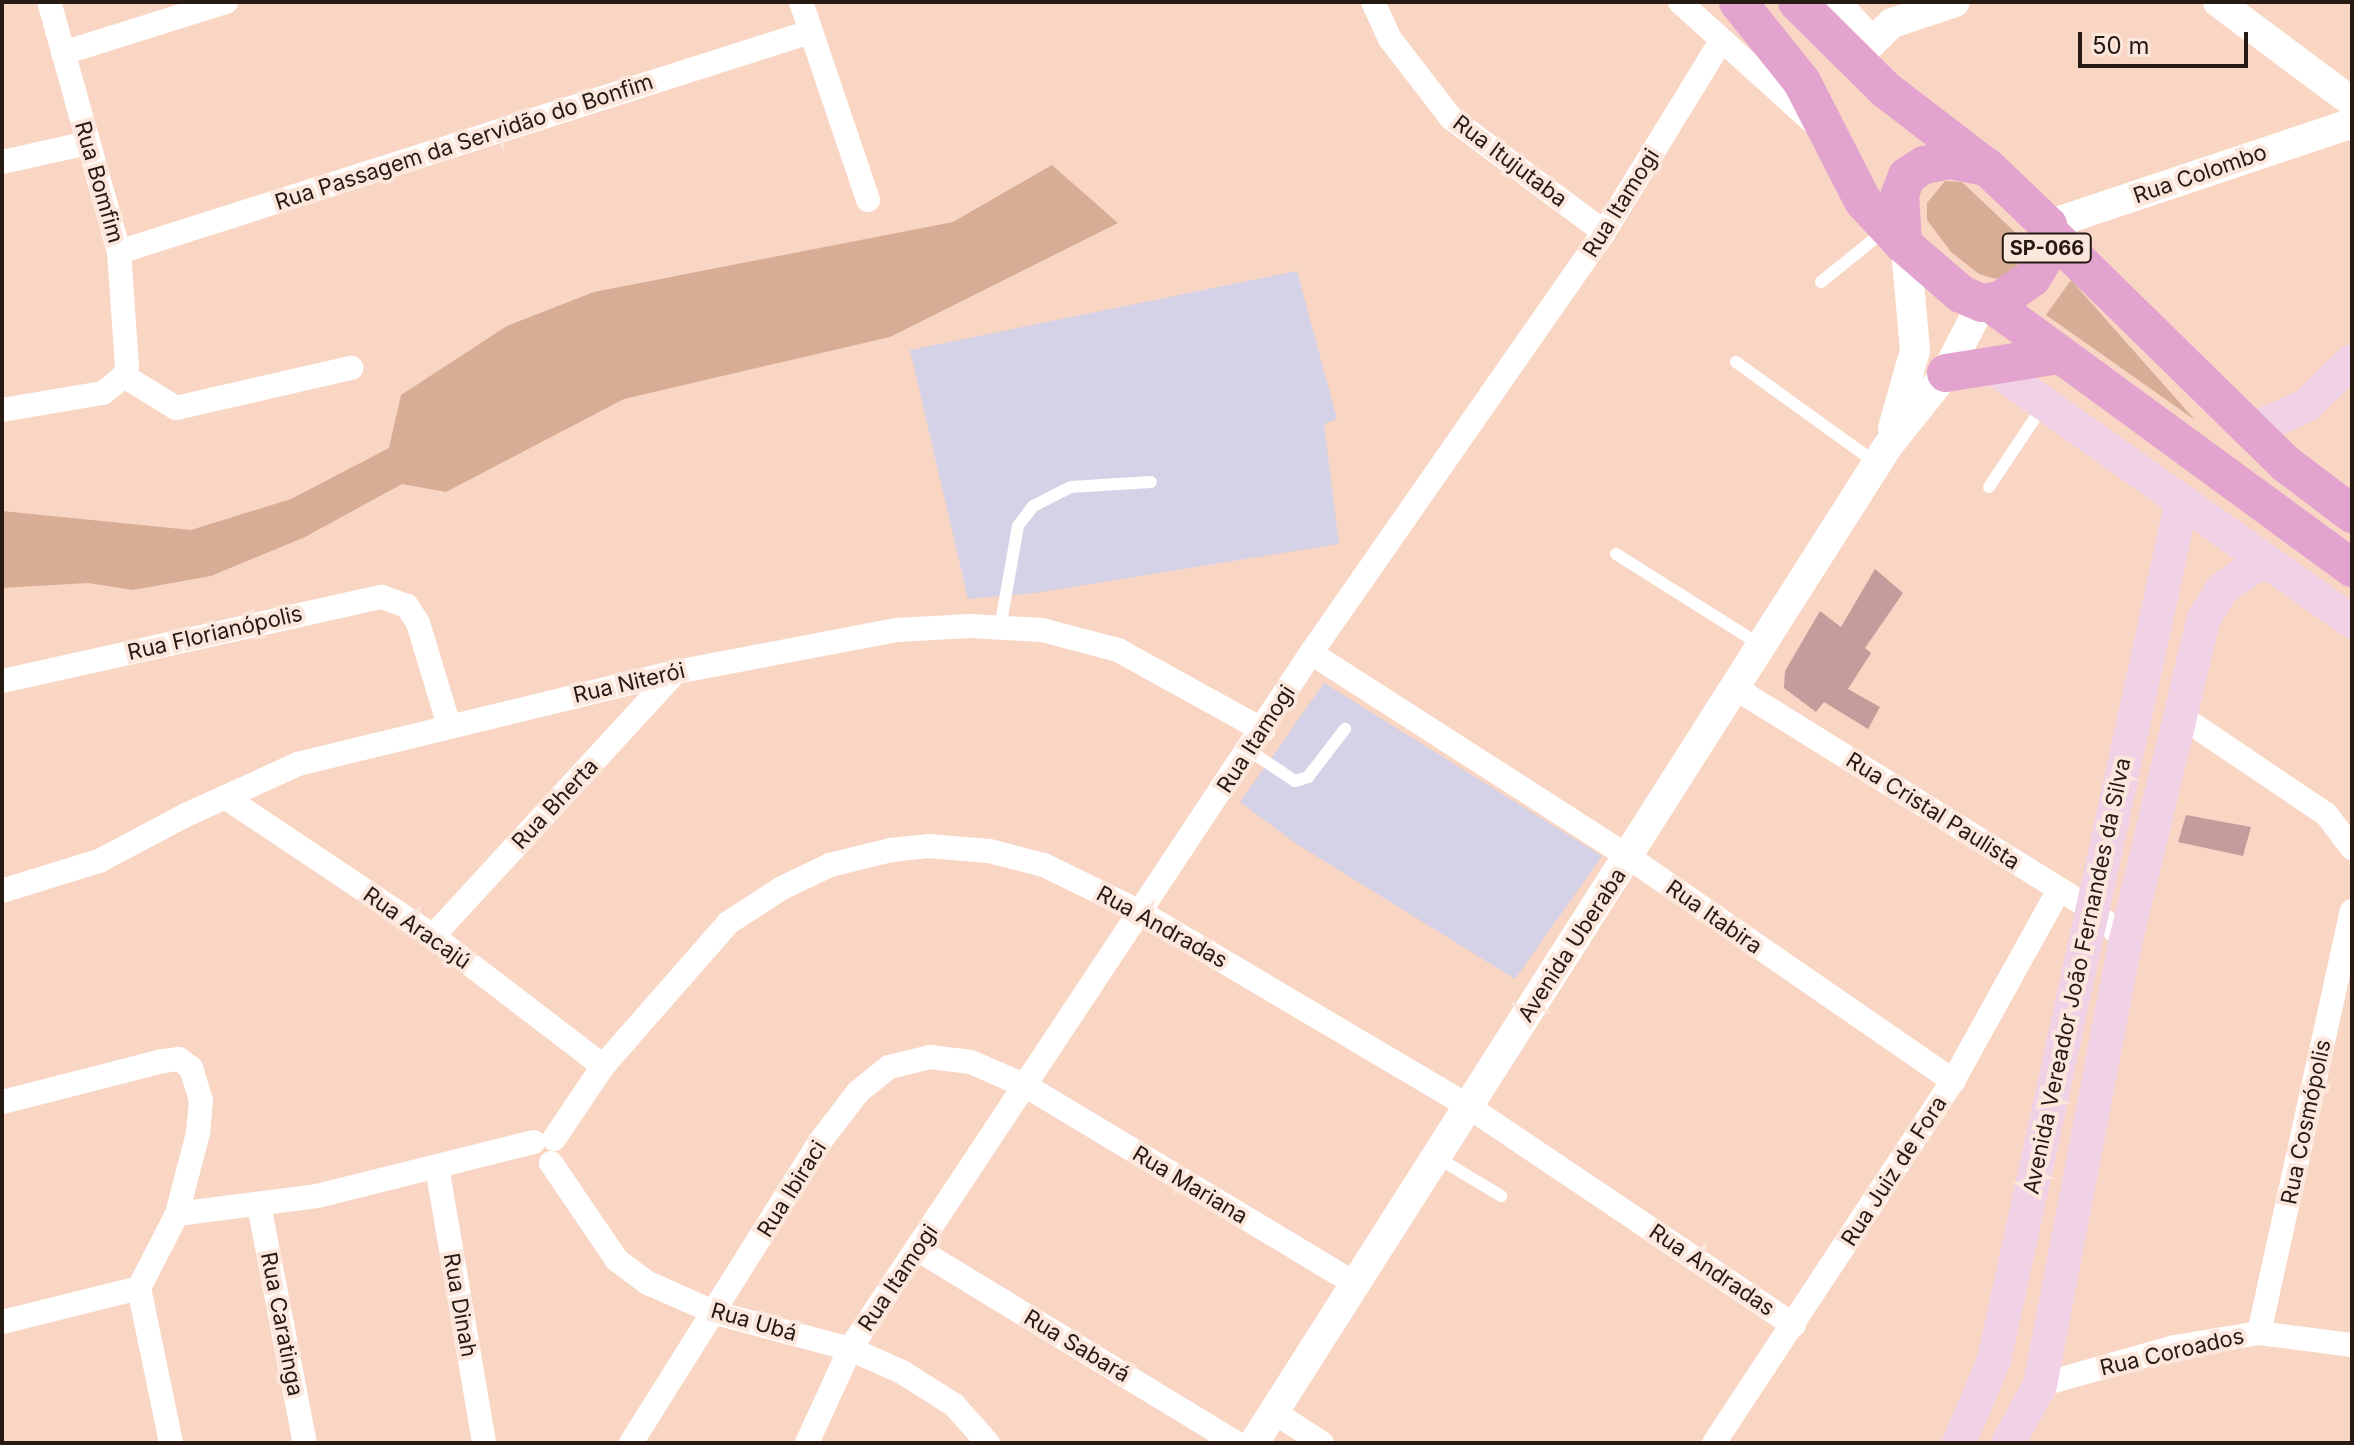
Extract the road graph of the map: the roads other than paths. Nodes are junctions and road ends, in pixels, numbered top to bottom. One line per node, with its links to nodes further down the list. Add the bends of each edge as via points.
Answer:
1 (49, 2): 15 (street, Rua Bomfim)
2 (226, 2): 15 (street)
3 (801, 2): 12 (street)
4 (1373, 2): 24 (street, Rua Itujutaba, via 1390,39 1451,118)
5 (1680, 2): 13 (street)
6 (1738, 2): 18 (main road, via 1802,82)
7 (1797, 2): 14 (main road, SP-066)
8 (1835, 2): 14 (street)
9 (1955, 2): 11 (street)
10 (2218, 2): 16 (street)
11 (1924, 6): 14 (street, via 1892,23)
12 (810, 32): 22 (street); 26 (street, Rua Passagem da Servidão do Bonfim)
13 (1720, 43): 18 (street); 24 (street, Rua Itamogi)
14 (1862, 52): 21 (main road, SP-066)
15 (63, 53): 19 (street, Rua Bomfim)
16 (2352, 102)
17 (2352, 123): 23 (street, Rua Colombo)
18 (1824, 132): 25 (main road, via 1863,201)
19 (88, 143): 20 (street); 26 (street, Rua Bomfim)
20 (2, 162)
21 (1987, 167): 23 (main road, SP-066); 25 (main road, via 1950,160 1924,165 1907,176 1900,194)
22 (868, 200)
23 (2049, 229): 28 (main road, SP-066, via 2032,278 2014,294); 39 (main road, SP-066)
24 (1604, 232): 52 (street, Rua Itamogi)
25 (1898, 241): 27 (lane); 28 (main road, via 1961,294); 40 (street, Avenida Uberaba, via 1915,350)
26 (119, 252): 34 (street, Rua Bomfim)
27 (1821, 282)
28 (1986, 303): 29 (main road); 35 (street, Avenida Uberaba)
29 (2059, 355): 32 (main road); 48 (main road)
30 (2352, 361): 37 (main road)
31 (1736, 362): 40 (lane)
32 (1988, 364): 35 (main road); 36 (main road)
33 (351, 368): 34 (street, via 176,408)
34 (126, 371): 38 (street, via 103,393)
35 (1946, 373): 40 (street, Avenida Uberaba)
36 (2045, 403): 43 (lane); 44 (main road)
37 (2307, 405): 39 (main road); 41 (main road)
38 (2, 410)
39 (2252, 430): 41 (main road, SP-066)
40 (1882, 454): 51 (street, Avenida Uberaba)
41 (2286, 464): 45 (main road, SP-066)
42 (1151, 482): 50 (lane, via 1071,487 1033,506 1018,526)
43 (1989, 487)
44 (2181, 505): 47 (main road); 65 (main road, Avenida Vereador João Fernandes da Silva)
45 (2352, 514)
46 (1616, 554): 51 (lane)
47 (2263, 560): 49 (main road); 56 (main road, Avenida Vereador João Fernandes da Silva, via 2222,589 2204,618)
48 (2352, 568)
49 (2352, 622)
50 (1000, 628): 53 (street, Rua Niterói, via 897,630 838,638); 59 (street, Rua Niterói, via 1042,630 1118,650)
51 (1762, 646): 55 (street, Avenida Uberaba)
52 (1311, 653): 59 (street, Rua Itamogi); 62 (street, Rua Itabira)
53 (676, 672): 57 (street, Rua Niterói); 68 (street, Rua Bherta)
54 (2, 681): 57 (street, Rua Florianópolis, via 366,599 397,600 418,623)
55 (1735, 688): 62 (street, Avenida Uberaba); 63 (street, Rua Cristal Paulista)
56 (2179, 715): 61 (street, via 2326,814); 69 (main road, Avenida Vereador João Fernandes da Silva)
57 (449, 726): 60 (street, Rua Niterói, via 298,764)
58 (1345, 729): 59 (lane, via 1308,777 1295,781)
59 (1257, 740): 67 (street, Rua Itamogi)
60 (225, 797): 64 (street, Rua Niterói, via 99,861); 68 (street, Rua Aracajú)
61 (2352, 848)
62 (1630, 858): 71 (street, Rua Itabira); 74 (street, Avenida Uberaba)
63 (2059, 890): 65 (street, Rua Cristal Paulista); 71 (street, Rua Juiz de Fora)
64 (2, 891)
65 (2091, 909): 69 (street, Rua Cristal Paulista); 102 (main road, Avenida Vereador João Fernandes da Silva, via 1994,1360)
66 (2352, 911): 87 (street, Rua Cosmópolis)
67 (1140, 912): 70 (street, Rua Andradas, via 1044,865 989,851 928,846 830,865 728,923); 72 (street, Rua Itamogi); 74 (street, Rua Andradas)
68 (433, 936): 70 (street, Rua Aracajú)
69 (2126, 940): 90 (main road, Avenida Vereador João Fernandes da Silva)
70 (603, 1066): 75 (street, Rua Andradas)
71 (1953, 1081): 86 (street, Rua Juiz de Fora)
72 (1026, 1086): 81 (street, Rua Itamogi); 82 (street, Rua Mariana); 84 (street, Rua Ibiraci, via 971,1062 930,1057 889,1067 858,1092 819,1143)
73 (2, 1102): 80 (street, via 179,1059 191,1068 201,1100)
74 (1466, 1105): 76 (street, Avenida Uberaba); 86 (street, Rua Andradas)
75 (543, 1140): 77 (street); 84 (street, Rua Ubá, via 559,1152 551,1163 617,1260 648,1283)
76 (1435, 1156): 78 (lane); 82 (street, Avenida Uberaba)
77 (437, 1167): 79 (street); 94 (street, Rua Dinah)
78 (1501, 1196)
79 (259, 1205): 80 (street); 93 (street, Rua Caratinga)
80 (177, 1214): 83 (street)
81 (917, 1249): 89 (street, Rua Itamogi); 98 (street, Rua Sabará)
82 (1355, 1284): 91 (street, Avenida Uberaba)
83 (139, 1288): 85 (street); 92 (street)
84 (716, 1313): 89 (street, Rua Ubá); 95 (street, Rua Ibiraci)
85 (2, 1322)
86 (1794, 1325): 101 (street, Rua Juiz de Fora)
87 (2259, 1333): 88 (street, Rua Coroados); 90 (street, Rua Coroados, via 2175,1347)
88 (2352, 1345)
89 (850, 1349): 96 (street, Rua Itamogi); 97 (street, Rua Ubá, via 954,1405)
90 (2040, 1385): 103 (main road, Avenida Vereador João Fernandes da Silva)
91 (1274, 1412): 99 (street, Avenida Uberaba); 100 (street)
92 (171, 1443)
93 (305, 1443)
94 (484, 1443)
95 (631, 1443)
96 (807, 1443)
97 (988, 1443)
98 (1236, 1443)
99 (1254, 1443)
100 (1322, 1443)
101 (1714, 1443)
102 (1959, 1443)
103 (2008, 1443)

